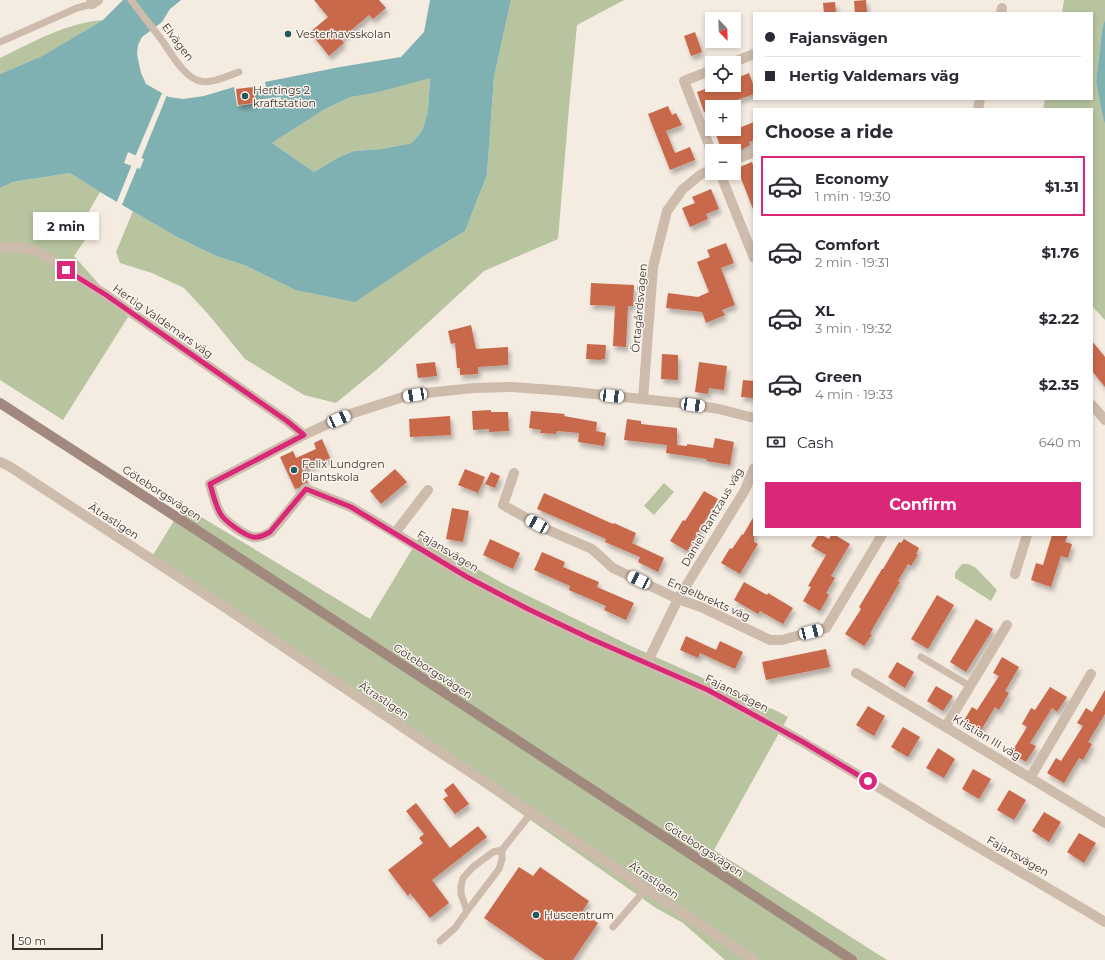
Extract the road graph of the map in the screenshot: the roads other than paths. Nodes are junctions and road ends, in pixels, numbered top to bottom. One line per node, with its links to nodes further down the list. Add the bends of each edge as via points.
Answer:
1 (131, 0): 6 (lane, Elvägen, via 188,75 199,81 211,81)
2 (93, 1): 3 (lane)
3 (0, 42)
4 (753, 54): 5 (street)
5 (741, 59)
6 (239, 72)
7 (705, 73): 8 (street, via 684,81)
8 (708, 144)
9 (753, 152): 10 (street)
10 (741, 157)
11 (705, 172): 15 (street, Örtagårdsvägen, via 683,189 667,211 653,267)
12 (723, 180): 14 (street)
13 (0, 248): 20 (street, Hertig Valdemars väg, via 22,247 40,253 106,295)
14 (753, 256)
15 (643, 399): 18 (street, via 719,409); 20 (street, via 512,387 426,393 403,397 347,415)
16 (0, 403): 47 (main road, Göteborgsvägen)
17 (1093, 406): 19 (street)
18 (753, 418)
19 (1105, 420)
20 (304, 435): 25 (street, Fajansvägen, via 210,484 221,515 235,528 253,537 264,536 306,489 351,507)
21 (0, 462): 38 (street, Ätrastigen)
22 (753, 470): 29 (street, Daniel Rantzaus väg, via 745,490)
23 (514, 473): 29 (street, Engelbrekts väg, via 503,505 548,530 592,549 613,568)
24 (428, 490): 25 (street)
25 (395, 533): 32 (street, Fajansvägen, via 467,577 528,609)
26 (881, 536): 29 (street, Engelbrekts väg, via 826,628 782,640 770,640 701,607)
27 (1027, 536): 28 (street)
28 (1014, 574)
29 (678, 599): 32 (street, Daniel Rantzaus väg)
30 (1007, 625): 35 (street)
31 (921, 656): 35 (lane)
32 (647, 663): 43 (street, Fajansvägen, via 708,690 803,742)
33 (856, 673): 36 (street, Kristian III väg)
34 (1091, 674): 37 (street)
35 (970, 686): 36 (street)
36 (946, 726): 37 (street, Kristian III väg)
37 (1030, 778): 39 (street, Kristian III väg)
38 (532, 812): 40 (lane); 41 (street, Ätrastigen)
39 (1105, 823)
40 (502, 850): 42 (lane, via 498,869); 42 (lane, via 493,852 463,878 461,894)
41 (646, 889): 44 (lane); 46 (street, Ätrastigen)
42 (467, 911): 45 (lane, via 455,928)
43 (1105, 922)
44 (613, 927)
45 (440, 941)
46 (754, 960)
47 (852, 960)

